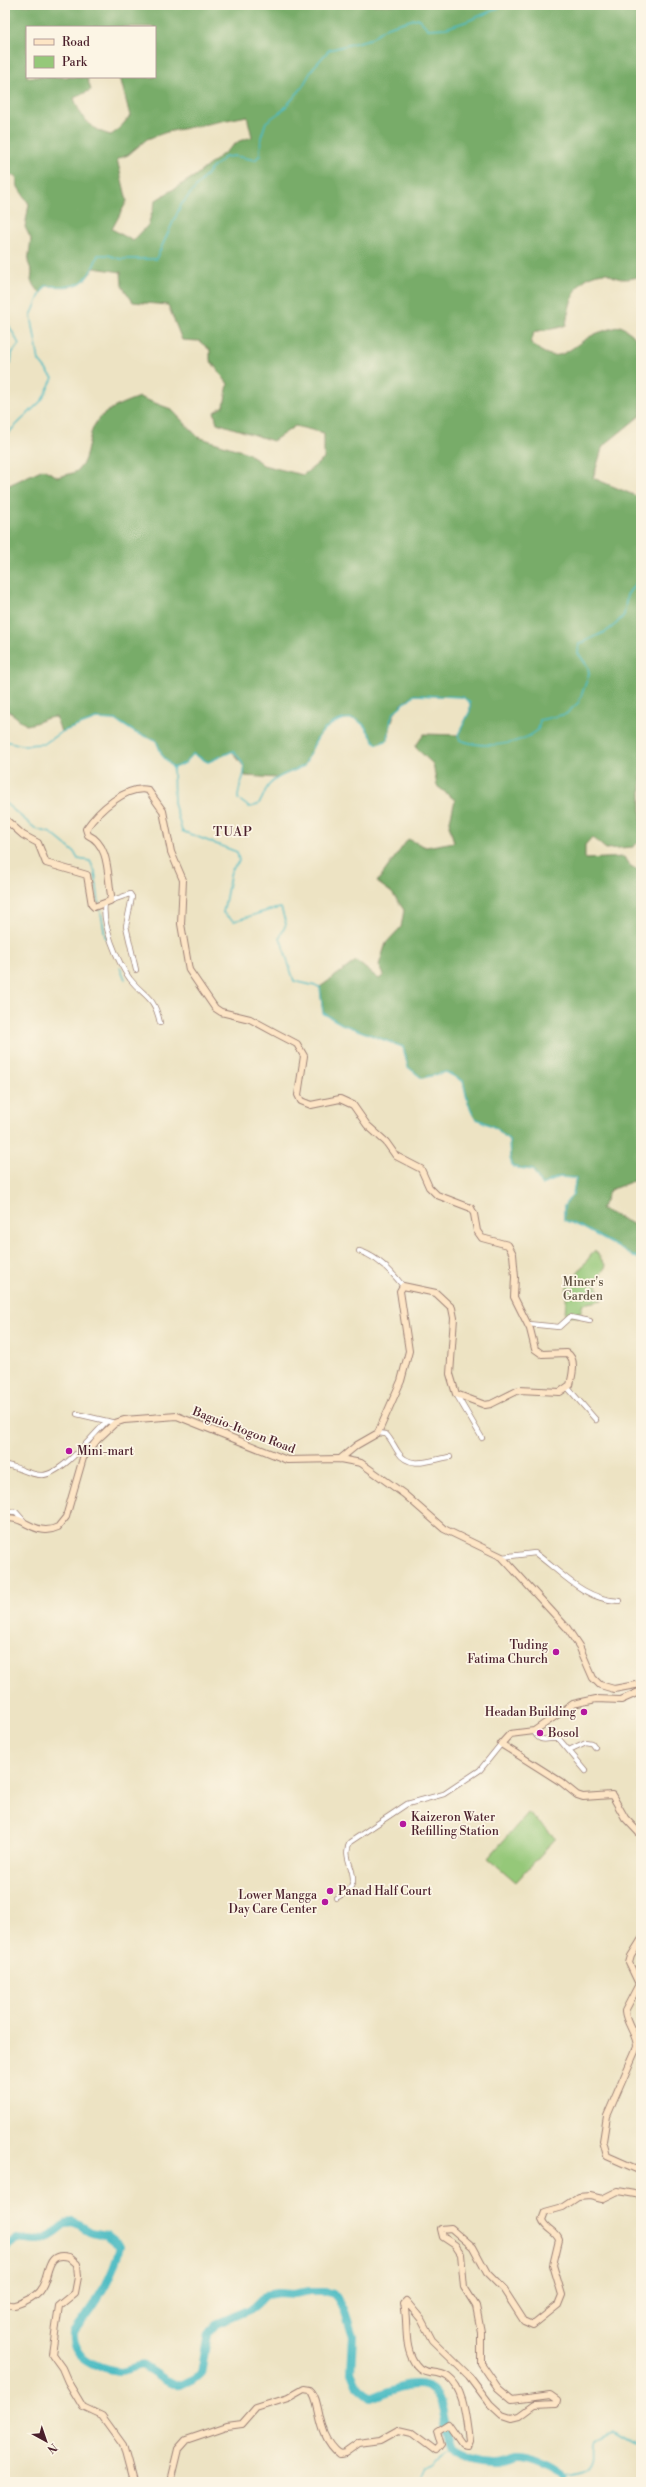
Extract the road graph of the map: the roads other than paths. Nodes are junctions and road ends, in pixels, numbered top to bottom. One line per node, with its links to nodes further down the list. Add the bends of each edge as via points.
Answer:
1 (5, 819): 2 (street, via 23,835 38,843 46,863 87,876 94,907)
2 (108, 902): 3 (street, via 130,894 132,897 126,926); 4 (street, via 107,928 122,963 129,978 153,1001); 8 (street, via 106,859 101,846 95,838 88,835 86,829 119,796 131,789 148,790 163,811 171,852 184,880 181,906 184,952 189,970 215,1008 221,1012 250,1019 297,1044 304,1056 298,1095 301,1101 310,1105 340,1100 353,1105 367,1125 386,1142 396,1156 421,1169 437,1195 471,1208 477,1231 482,1238 508,1245 513,1254 514,1297)
3 (136, 970)
4 (160, 1023)
5 (359, 1251): 6 (street, via 368,1254 389,1269)
6 (403, 1286): 10 (street, via 436,1292 452,1308 454,1318 450,1374); 15 (street, via 400,1291 409,1351 401,1381)
7 (590, 1321): 8 (street, via 570,1317 558,1327)
8 (528, 1324): 9 (street, via 534,1349 542,1354 570,1354 573,1373)
9 (568, 1388): 10 (street, via 560,1392 519,1390 491,1404); 12 (street)
10 (456, 1394): 16 (street)
11 (77, 1414): 13 (street)
12 (596, 1420)
13 (107, 1421): 14 (street); 19 (street, via 62,1467 51,1474 39,1475)
14 (115, 1422): 18 (street, Baguio-Itogon Road, via 177,1416 287,1460); 22 (street, via 98,1438 83,1458 62,1522 52,1530 45,1531)
15 (378, 1433): 17 (street, via 386,1434 398,1453 408,1461 419,1463); 18 (street)
16 (482, 1438)
17 (450, 1457)
18 (340, 1459): 23 (street, Baguio-Itogon Road, via 351,1460 372,1469 444,1529)
19 (5, 1465)
20 (5, 1511): 22 (street, via 16,1512)
21 (5, 1519): 22 (street, via 14,1519)
22 (28, 1526)
23 (502, 1557): 24 (street, via 535,1553 578,1586 600,1599); 25 (street, Baguio-Itogon Road, via 567,1628 600,1685 614,1689)
24 (619, 1601)
25 (641, 1684)
26 (641, 1691): 27 (street, via 621,1700 596,1699 572,1704)
27 (534, 1731): 28 (street, via 510,1734); 30 (street, via 536,1736 543,1740 560,1739)
28 (501, 1744): 32 (street, via 577,1795 612,1795 625,1818); 33 (street, via 480,1770 444,1794 407,1804 350,1842 347,1851 354,1880 348,1890)
29 (595, 1747): 30 (street, via 592,1743 586,1742)
30 (569, 1750): 31 (street)
31 (586, 1771)
32 (641, 1835)
33 (336, 1898)
34 (641, 1940): 35 (street, via 628,1963 639,1984 625,2011 637,2047 607,2116 603,2140 607,2156)
35 (641, 2171)
36 (641, 2195): 39 (street, via 618,2191 602,2199 578,2197 563,2207 545,2212 542,2220 544,2227 556,2234 559,2240 553,2266 562,2295 558,2305 533,2325 524,2321 504,2290 487,2273 469,2244 451,2228 441,2229 443,2237 455,2245 461,2254 464,2287 476,2306 481,2332 480,2355 485,2371 498,2388 512,2400 550,2395 557,2402 553,2405 534,2405 511,2418 502,2415 490,2404 469,2376 432,2340 406,2301 404,2303 411,2357 420,2369 428,2374 447,2376 451,2380 464,2406 469,2440 467,2445 462,2444 448,2424 439,2429 437,2434 441,2446 436,2451 412,2433 402,2430 381,2440 359,2443 340,2454 324,2436 313,2392 304,2390 256,2408 242,2424 227,2426 186,2440 178,2449)
37 (5, 2303): 38 (street, via 10,2306 19,2304 38,2293 44,2284 48,2267 56,2258 69,2257 77,2264 75,2293 62,2301 57,2310 52,2354 83,2407 102,2416 123,2445)
38 (133, 2482)
39 (170, 2482)

